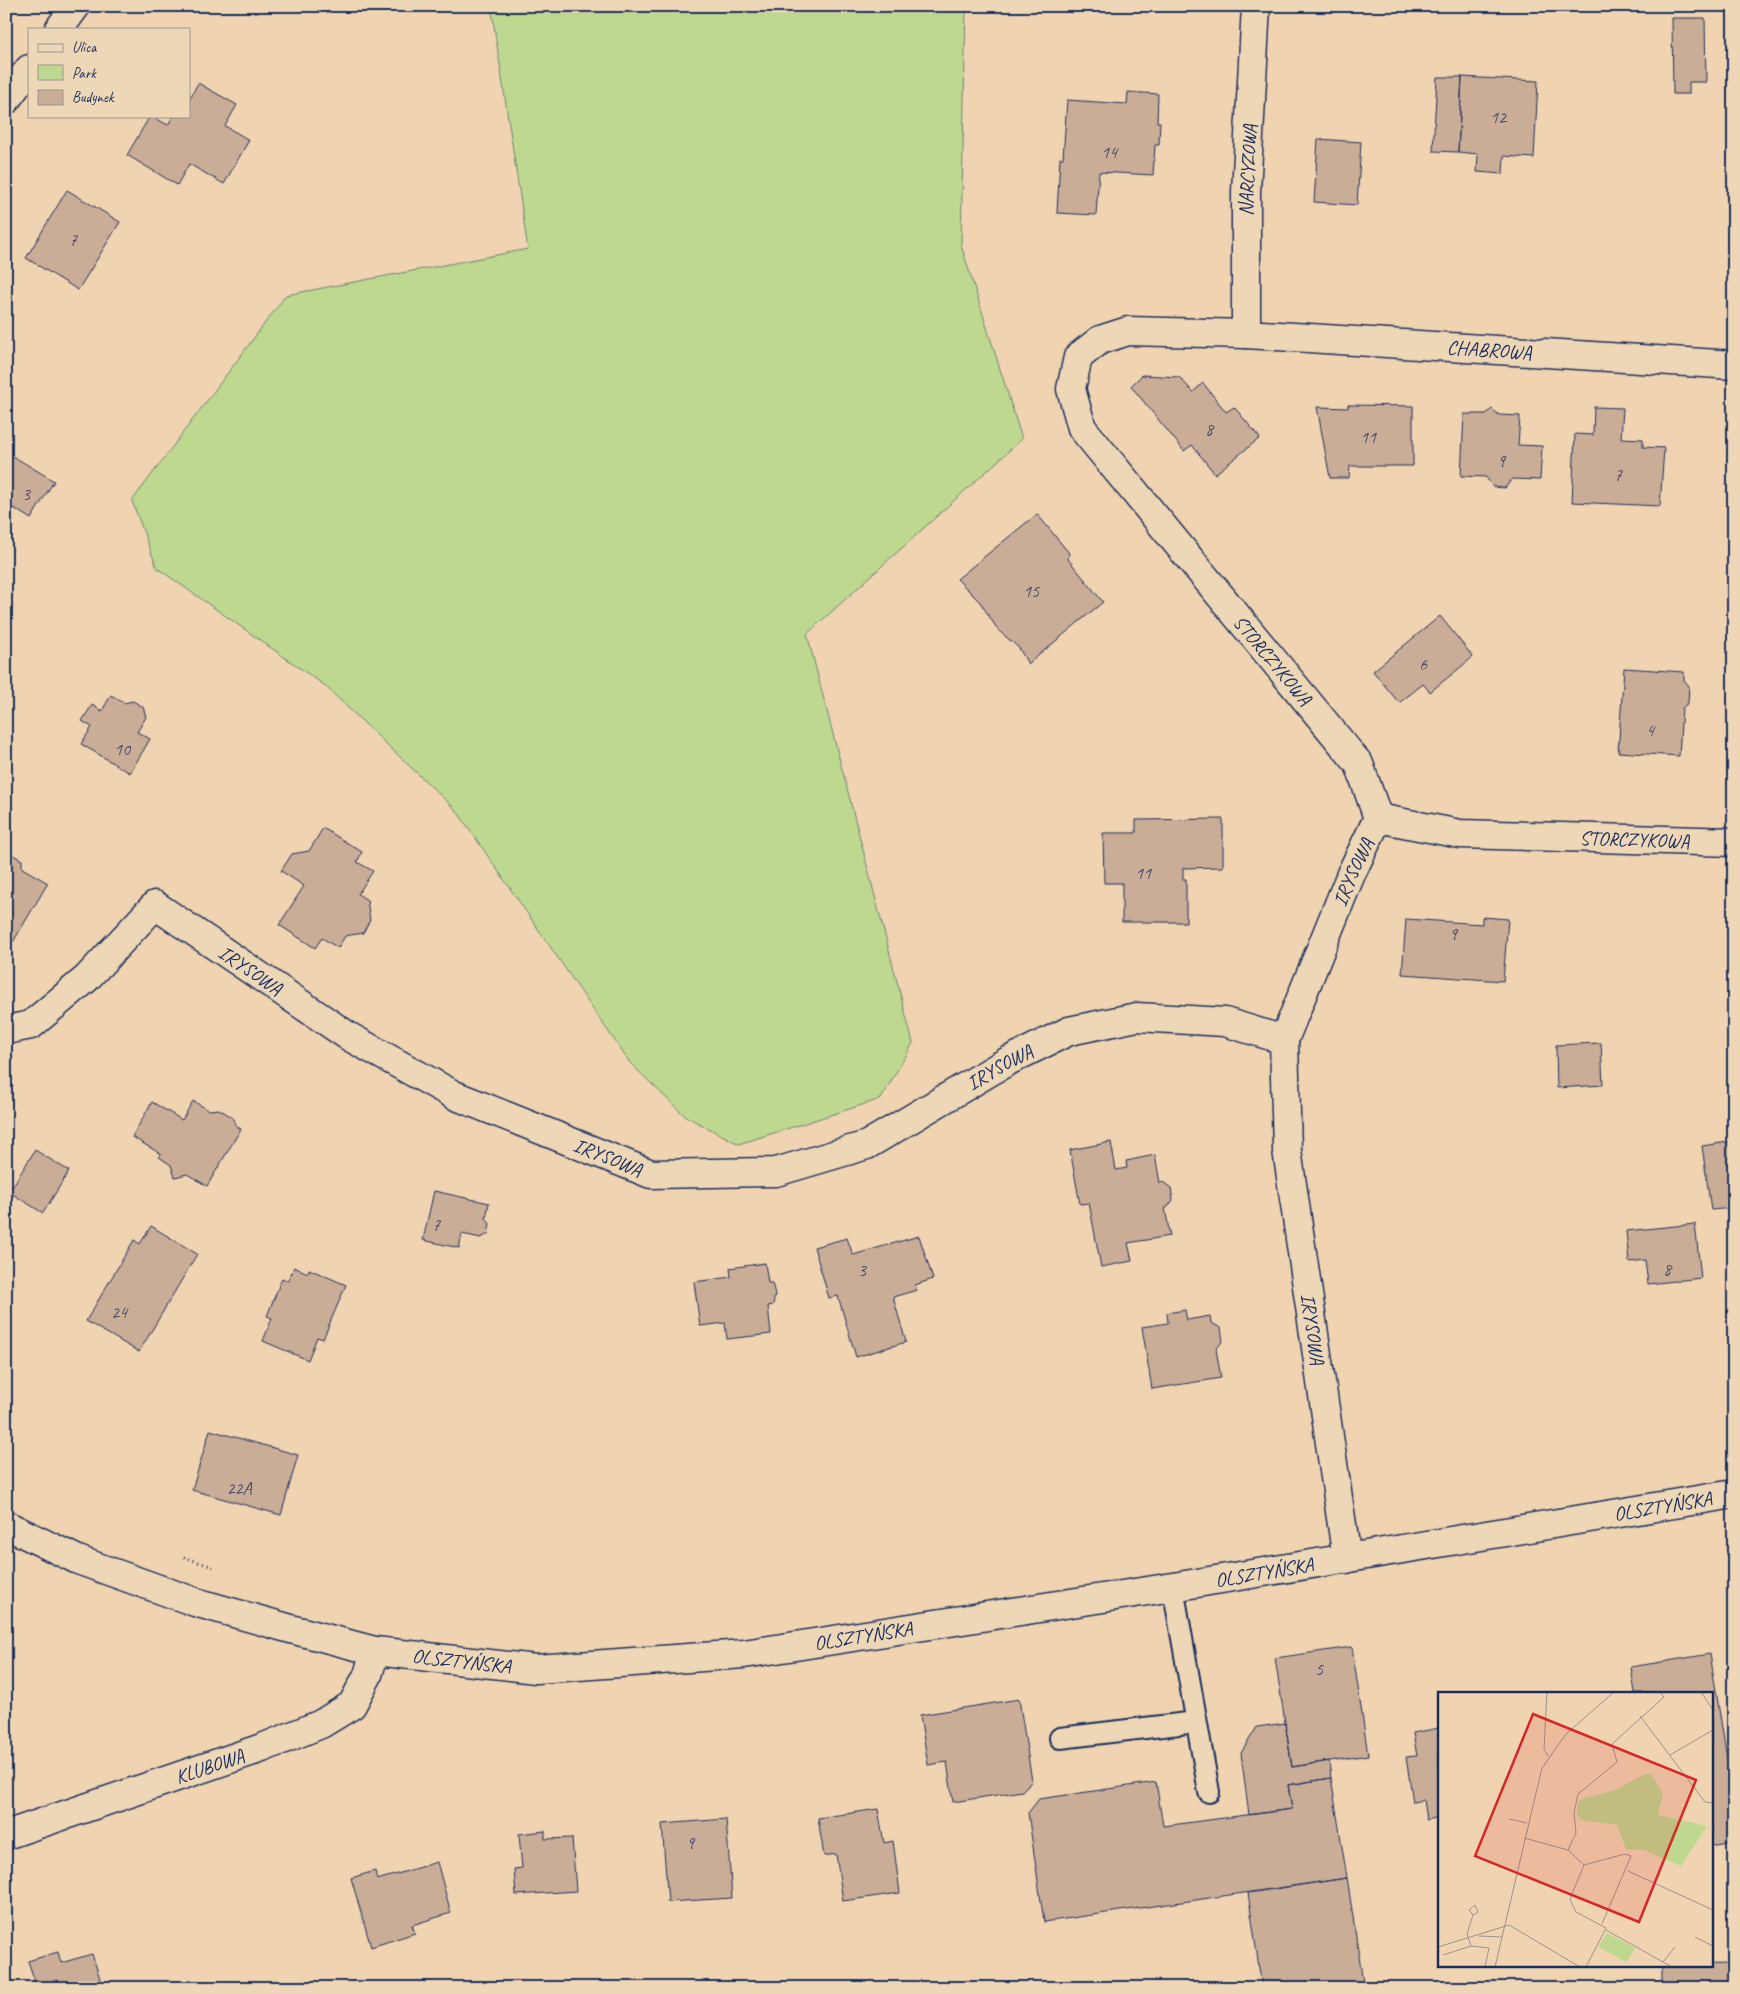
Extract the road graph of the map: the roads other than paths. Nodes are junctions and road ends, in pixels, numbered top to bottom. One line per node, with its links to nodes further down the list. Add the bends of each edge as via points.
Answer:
1 (76, 6): 3 (street)
2 (1256, 6): 6 (street, NARCYZOWA, via 1246,192)
3 (60, 28)
4 (28, 70): 5 (street)
5 (6, 100)
6 (1246, 334): 7 (street, CHABROWA); 8 (street, STORCZYKOWA, via 1128,331 1100,340 1078,357 1070,389 1082,428 1359,764)
7 (1734, 365)
8 (1378, 818): 9 (street, STORCZYKOWA, via 1460,834); 11 (street, IRYSOWA, via 1351,874)
9 (1734, 842)
10 (6, 1030): 11 (street, IRYSOWA, via 31,1024 86,979 155,905 348,1036 454,1095 651,1174 776,1172 867,1145 1008,1061 1069,1031 1137,1017 1225,1022)
11 (1284, 1040): 14 (street, IRYSOWA, via 1287,1150)
12 (1734, 1494): 14 (street, OLSZTYŃSKA)
13 (6, 1525): 16 (street, OLSZTYŃSKA, via 78,1560 196,1602)
14 (1347, 1558): 15 (street, OLSZTYŃSKA)
15 (1173, 1587): 16 (street, OLSZTYŃSKA, via 744,1654 536,1669); 17 (lane)
16 (375, 1651): 20 (street, KLUBOWA, via 368,1675 352,1705 321,1724 262,1748)
17 (1196, 1722): 18 (lane); 19 (lane)
18 (1060, 1738)
19 (1209, 1792)
20 (6, 1835)

